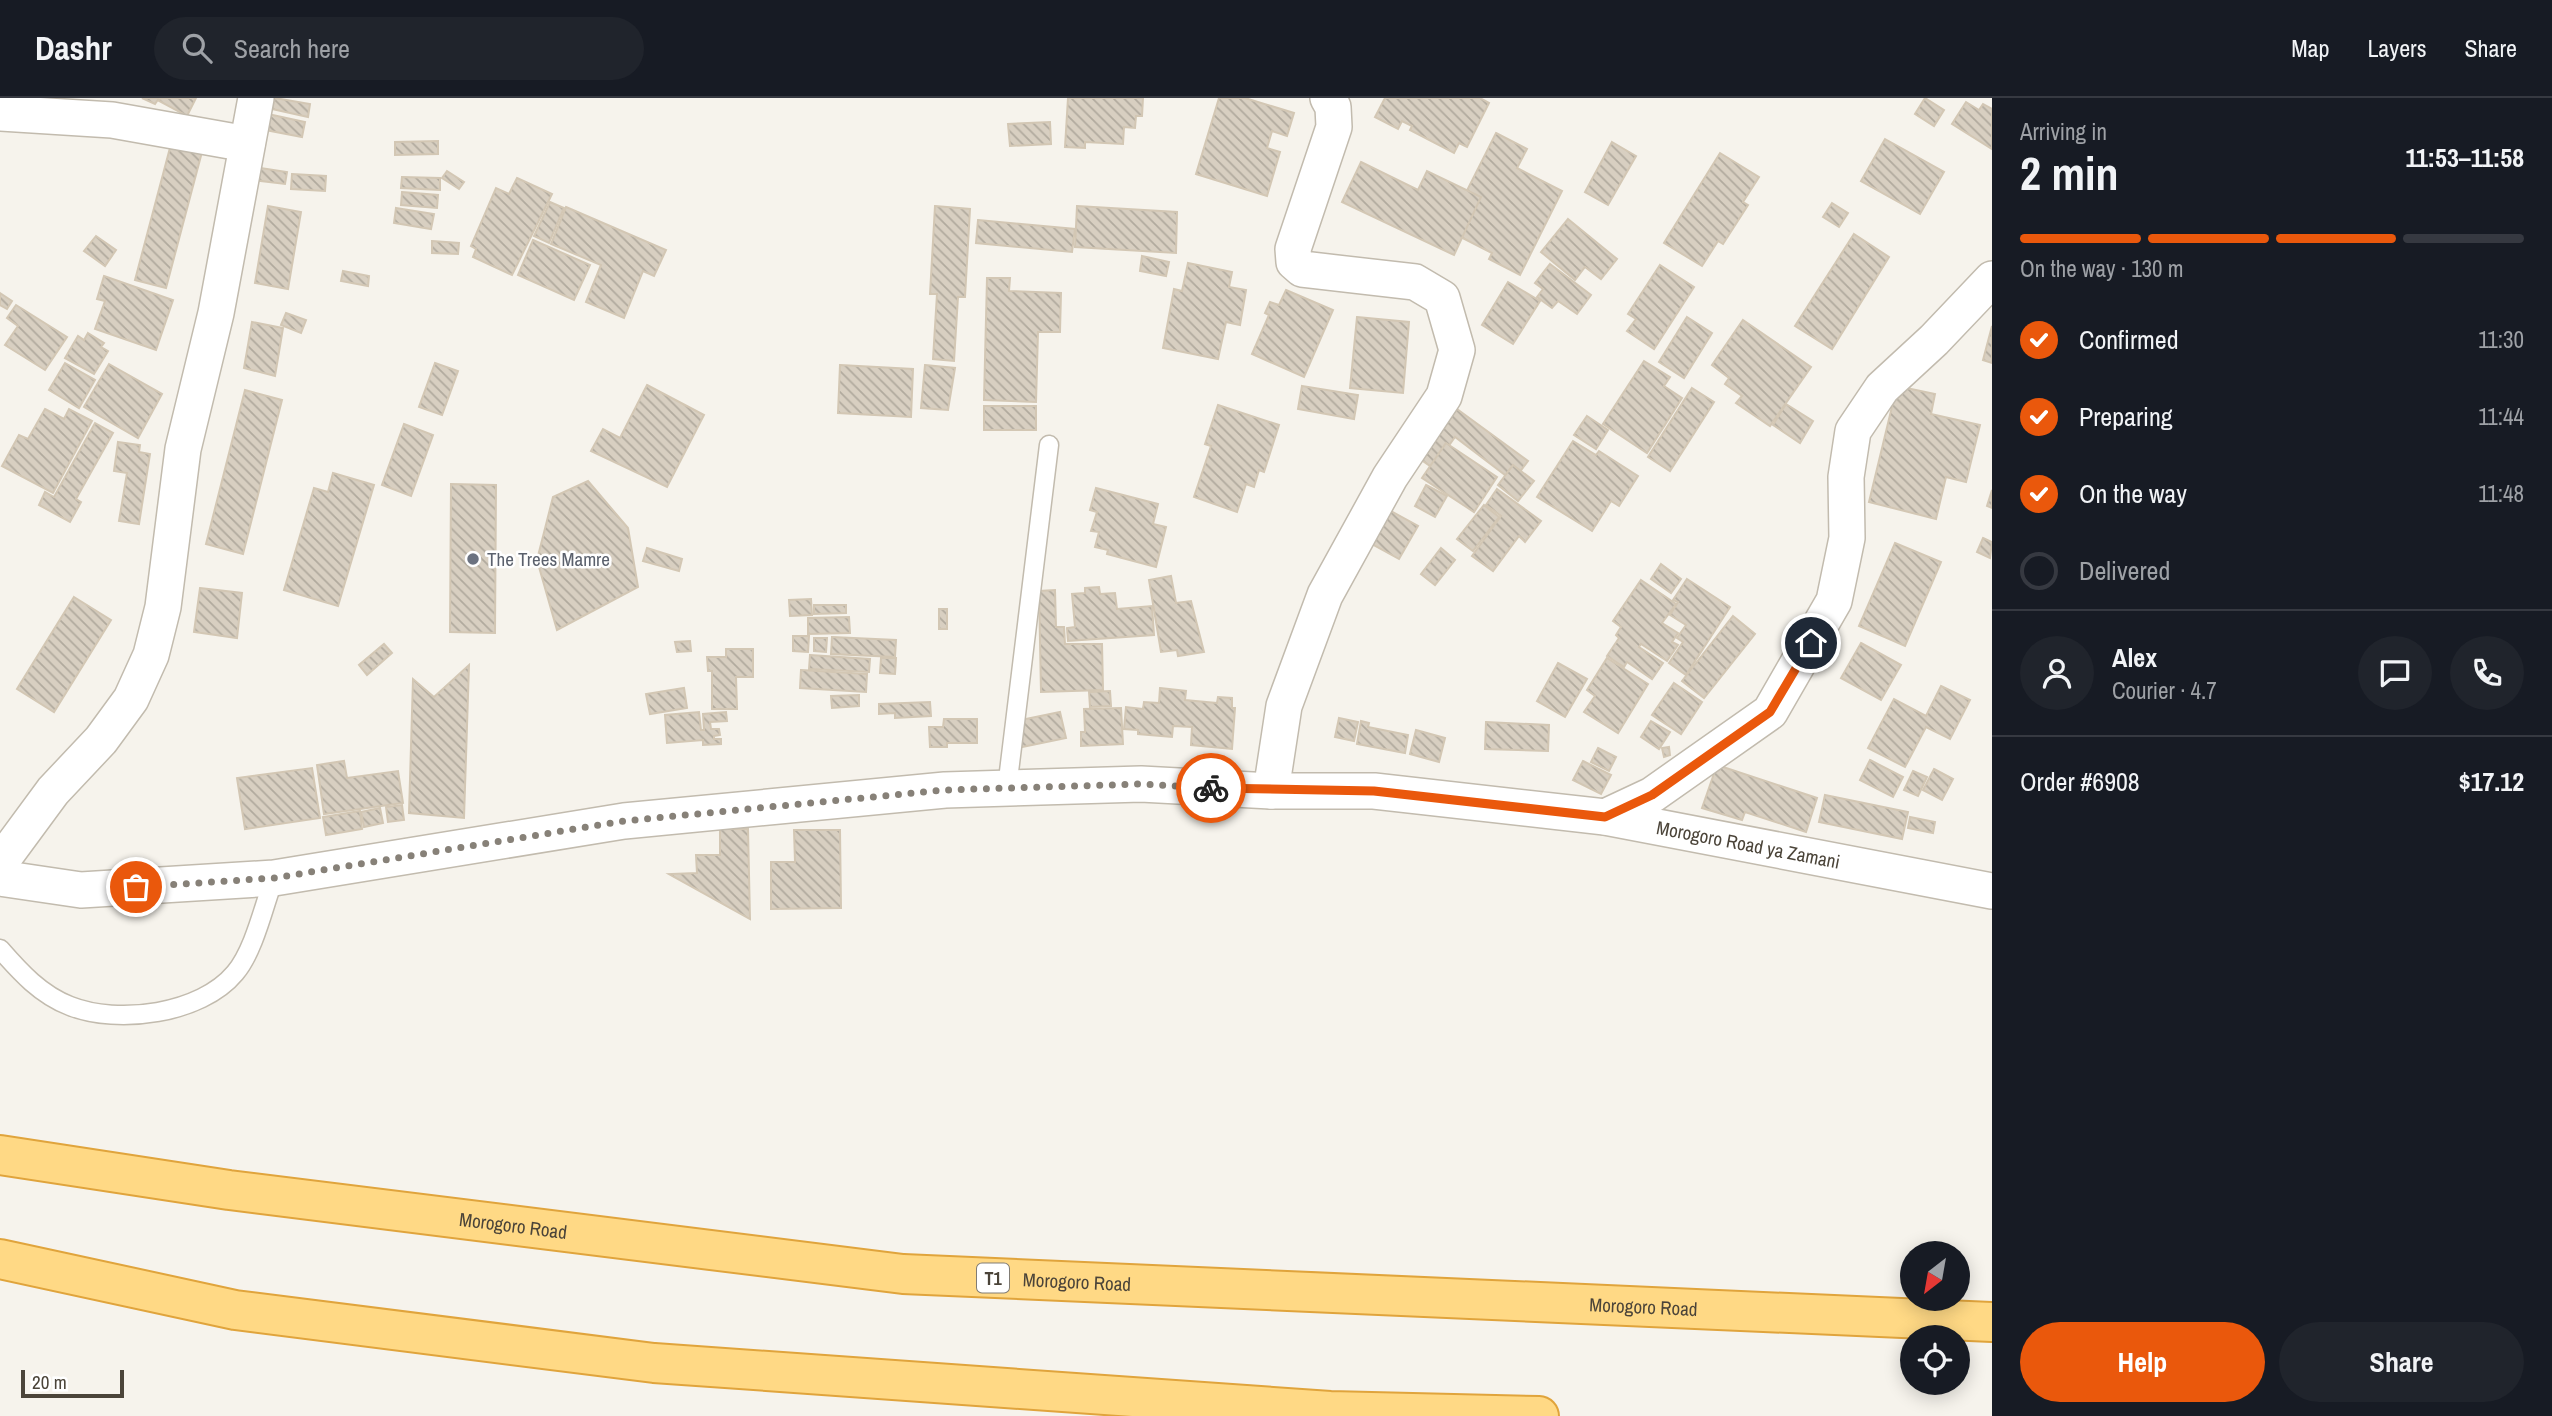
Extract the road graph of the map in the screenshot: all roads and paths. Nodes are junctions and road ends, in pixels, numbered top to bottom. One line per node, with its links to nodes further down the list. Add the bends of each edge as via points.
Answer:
1 (256, 98): 4 (street)
2 (1328, 98): 8 (street, via 1334,127 1293,248 1294,262 1301,269 1415,282 1442,298 1457,350 1444,396 1390,477 1325,595 1284,706)
3 (0, 113): 4 (street, via 112,120)
4 (247, 144): 10 (street, via 216,313 183,449 163,607 151,655 131,699 102,740 53,790)
5 (1992, 279): 9 (street, via 1882,388 1853,431 1846,477 1847,538 1834,601 1770,712 1652,795)
6 (1049, 445): 7 (lane)
7 (1007, 788): 8 (street, Morogoro Road ya Zamani, via 1141,784); 12 (street, Morogoro Road ya Zamani, via 624,821)
8 (1271, 791): 9 (street, Morogoro Road ya Zamani, via 1374,791)
9 (1605, 817): 13 (street, Morogoro Road ya Zamani)
10 (0, 863)
11 (0, 878): 12 (street, Morogoro Road ya Zamani, via 81,891)
12 (274, 878): 14 (lane, via 236,973 199,1002 131,1017 71,1007 29,982)
13 (1992, 891)
14 (0, 949)
15 (0, 1155): 17 (highway, Morogoro Road / T1, via 229,1189 903,1274)
16 (0, 1259): 18 (highway, via 235,1310 654,1363 1330,1410)
17 (1992, 1322)
18 (1538, 1416)

